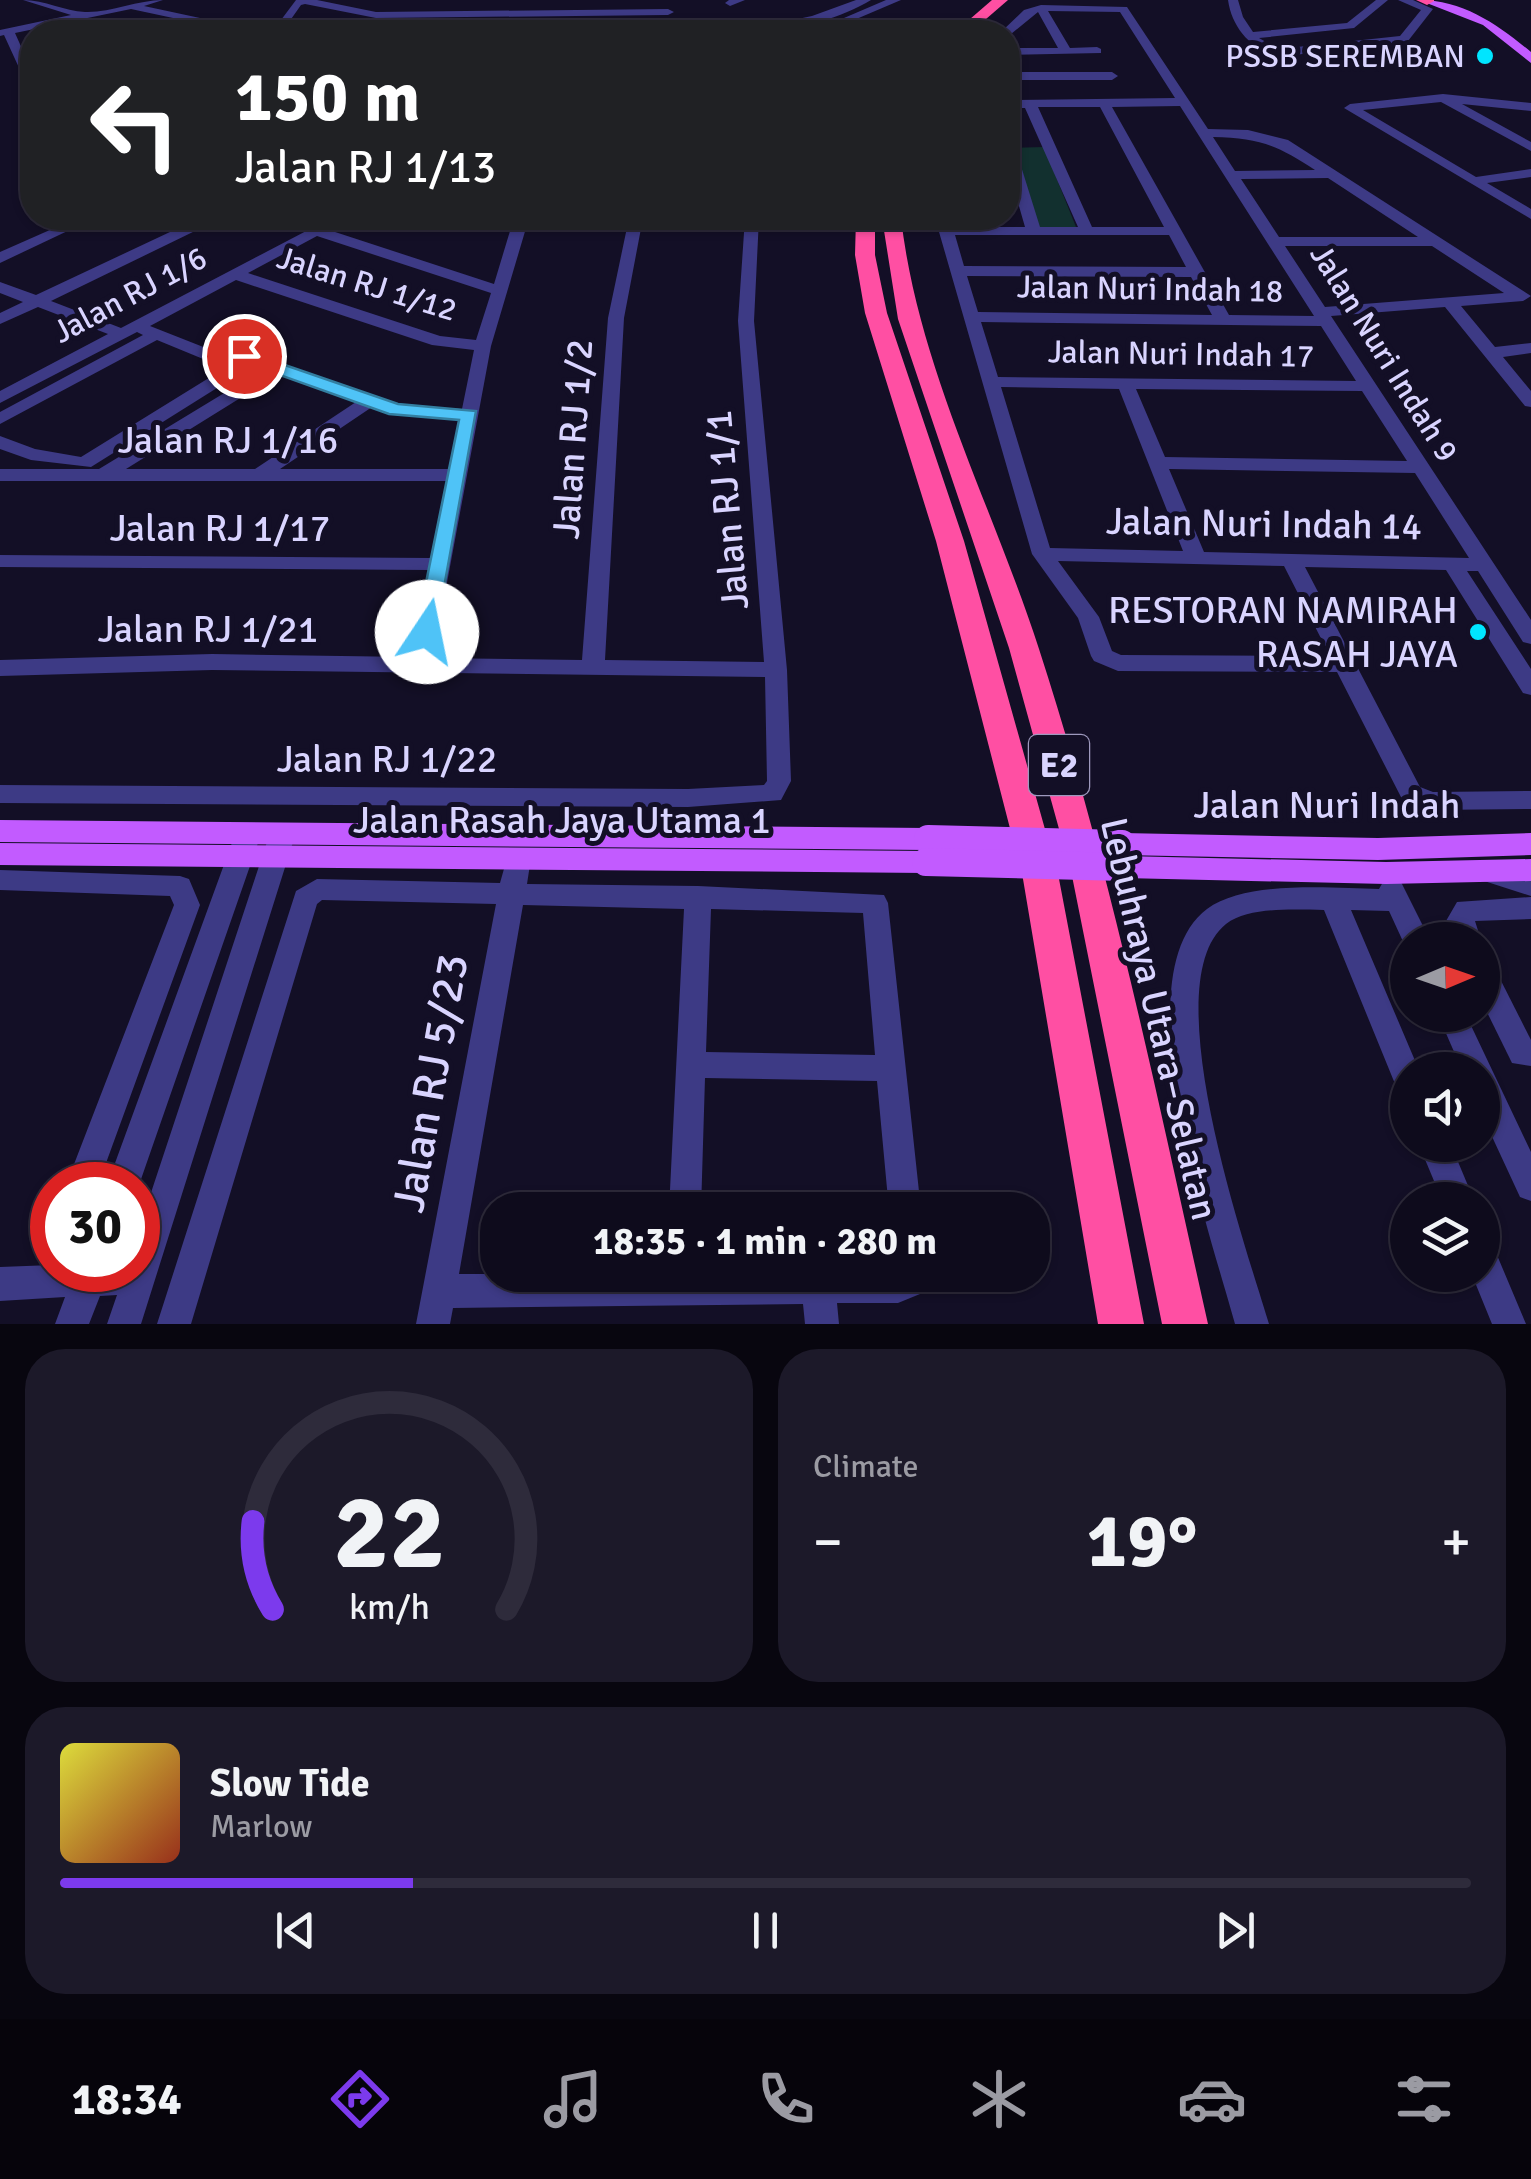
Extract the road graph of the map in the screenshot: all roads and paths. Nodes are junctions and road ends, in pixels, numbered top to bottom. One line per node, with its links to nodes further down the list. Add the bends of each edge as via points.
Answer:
1 (28, 0): 24 (street)
2 (158, 0): 17 (street)
3 (303, 0): 15 (street); 28 (street)
4 (418, 0): 23 (street)
5 (504, 0): 21 (street)
6 (820, 0): 19 (street)
7 (866, 0): 19 (street)
8 (896, 0): 32 (street)
9 (979, 0): 33 (highway)
10 (1001, 0): 34 (highway)
11 (1233, 0): 36 (street, via 1236,17)
12 (1383, 0): 36 (street, via 1350,26)
13 (1403, 0): 36 (street, via 1428,9 1404,39 1278,53)
14 (1429, 0): 37 (main road, via 1495,18); 41 (main road, via 1487,22)
15 (347, 4): 22 (street)
16 (584, 6): 20 (street); 21 (street)
17 (133, 7): 24 (street); 27 (street)
18 (1041, 8): 35 (street); 38 (street); 45 (street, Jalan Nuri Indah 9, via 1118,7)
19 (846, 9): 31 (street)
20 (667, 12)
21 (501, 14): 25 (street)
22 (376, 15): 23 (street); 29 (street)
23 (412, 15): 25 (street)
24 (88, 16): 26 (street)
25 (461, 16): 30 (street)
26 (67, 20)
27 (198, 20)
28 (285, 20)
29 (372, 20)
30 (460, 20)
31 (796, 20)
32 (841, 20)
33 (955, 20)
34 (977, 20)
35 (1020, 20)
36 (1252, 35)
37 (1531, 47)
38 (1066, 51): 39 (street); 40 (street)
39 (1097, 51)
40 (1020, 52)
41 (1531, 59)
42 (1020, 76): 43 (street)
43 (1112, 76)
44 (1443, 98): 49 (street); 52 (street); 56 (street, via 1350,108)
45 (1184, 102): 46 (street); 50 (street, Jalan Nuri Indah 9)
46 (1104, 103): 48 (street); 67 (street)
47 (1020, 107): 48 (street)
48 (1031, 107): 51 (street)
49 (1531, 107)
50 (1206, 133): 54 (street, via 1262,136); 55 (street, Jalan Nuri Indah 9)
51 (1024, 143): 69 (street); 70 (street)
52 (1531, 147)
53 (1531, 173): 56 (street)
54 (1333, 174): 55 (street); 71 (street)
55 (1234, 175): 72 (street, Jalan Nuri Indah 9)
56 (1474, 181): 57 (street)
57 (1531, 215)
58 (62, 230): 73 (street)
59 (186, 230): 80 (street)
60 (518, 230): 78 (street)
61 (634, 230): 118 (street, Jalan RJ 1/2, via 616,318)
62 (751, 230): 119 (street, Jalan RJ 1/1, via 746,321)
63 (865, 230): 167 (highway, E2, via 876,314 982,649 1041,879)
64 (893, 230): 168 (highway, Lebuhraya Utara–Selatan / E2, via 910,319 1024,648 1092,883)
65 (946, 230): 74 (street)
66 (1020, 230): 69 (street)
67 (1173, 230): 70 (street); 75 (street)
68 (316, 231): 76 (street, Jalan RJ 1/6); 78 (street)
69 (1034, 231): 70 (street)
70 (1087, 231)
71 (1434, 241): 72 (street); 79 (street)
72 (1278, 242): 82 (street, Jalan Nuri Indah 9)
73 (0, 258)
74 (957, 271): 75 (street); 83 (street)
75 (1196, 272): 84 (street)
76 (234, 274): 86 (street, Jalan RJ 1/6); 87 (street, Jalan RJ 1/12, via 438,341)
77 (0, 287): 80 (street)
78 (498, 290): 87 (street)
79 (1525, 295): 81 (street, Jalan Nuri Indah 18)
80 (38, 302): 85 (street); 86 (street)
81 (1450, 304): 82 (street, Jalan Nuri Indah 18); 89 (street)
82 (1325, 316): 84 (street, Jalan Nuri Indah 18); 93 (street, Jalan Nuri Indah 9)
83 (972, 317): 84 (street, Jalan Nuri Indah 18); 91 (street)
84 (1222, 318)
85 (0, 320)
86 (140, 329): 90 (street); 94 (street, Jalan RJ 1/6); 98 (street); 102 (street, via 238,367)
87 (483, 346): 97 (street)
88 (1531, 348): 89 (street)
89 (1491, 352): 96 (street)
90 (276, 368): 95 (street); 104 (street)
91 (991, 382): 92 (street, Jalan Nuri Indah 17); 107 (street)
92 (1126, 386): 93 (street, Jalan Nuri Indah 17); 100 (street)
93 (1370, 386): 101 (street, Jalan Nuri Indah 9)
94 (0, 398)
95 (369, 401): 97 (street); 105 (street)
96 (1531, 402)
97 (469, 415): 106 (street)
98 (0, 419)
99 (0, 442): 102 (street)
100 (1158, 463): 101 (street); 108 (street)
101 (1420, 466): 113 (street, Jalan Nuri Indah 9)
102 (77, 469): 103 (street, Jalan RJ 1/16); 104 (street, Jalan RJ 1/16)
103 (0, 475)
104 (104, 475): 105 (street, Jalan RJ 1/16)
105 (259, 475): 106 (street, Jalan RJ 1/16)
106 (457, 475): 111 (street)
107 (1042, 554): 108 (street, Jalan Nuri Indah 14); 115 (street, via 1088,617 1102,656 1118,663)
108 (1195, 556): 109 (street, Jalan Nuri Indah 14)
109 (1291, 560): 112 (street, Jalan Nuri Indah 14); 115 (street)
110 (0, 561): 111 (street, Jalan RJ 1/17)
111 (440, 564): 116 (street)
112 (1452, 564): 113 (street, Jalan Nuri Indah 14); 120 (street)
113 (1484, 564): 114 (street, Jalan Nuri Indah 9)
114 (1531, 637)
115 (1344, 664): 123 (street, via 1411,794 1431,801)
116 (420, 666): 117 (street, Jalan RJ 1/21); 118 (street, Jalan RJ 1/21)
117 (0, 668)
118 (594, 668): 119 (street, Jalan RJ 1/21)
119 (776, 670): 122 (street, Jalan RJ 1/1, via 779,781)
120 (1531, 687)
121 (0, 794): 122 (street, Jalan RJ 1/22)
122 (772, 794)
123 (1531, 800)
124 (0, 830): 127 (main road, Jalan Rasah Jaya Utama 1)
125 (1531, 844): 130 (main road, Jalan Nuri Indah)
126 (279, 845): 127 (main road, Jalan Rasah Jaya Utama 1); 128 (main road, Jalan Rasah Jaya Utama 1); 131 (main road, Jalan Rasah Jaya Utama 1); 154 (street)
127 (243, 846): 129 (main road, Jalan Rasah Jaya Utama 1); 150 (street)
128 (927, 851): 130 (main road, Jalan Rasah Jaya Utama 1, bridge); 131 (main road, Jalan Rasah Jaya Utama 1)
129 (0, 854)
130 (1123, 855): 135 (main road, Jalan Nuri Indah)
131 (518, 858): 137 (street, Jalan RJ 5/23)
132 (1531, 870): 133 (main road, Jalan Nuri Indah)
133 (1485, 871): 135 (main road, Jalan Nuri Indah); 136 (street)
134 (0, 880): 149 (street, via 180,886 186,894)
135 (1391, 886): 139 (street); 141 (street)
136 (1531, 886)
137 (512, 892): 138 (street); 162 (street, Jalan RJ 5/23); 165 (street, via 308,894)
138 (698, 898): 146 (street); 147 (street, via 875,904)
139 (1334, 901): 144 (street); 169 (street, via 1220,914 1205,925 1183,970 1189,1083)
140 (1531, 908): 142 (street, via 1467,910)
141 (1408, 922)
142 (1460, 922)
143 (1500, 1006): 145 (street)
144 (1397, 1052)
145 (1528, 1060)
146 (691, 1064): 147 (street); 152 (street)
147 (891, 1068): 153 (street)
148 (1500, 1117): 151 (street)
149 (91, 1162)
150 (130, 1162)
151 (1528, 1172)
152 (686, 1192)
153 (904, 1192)
154 (160, 1212)
155 (30, 1277): 156 (street)
156 (0, 1284)
157 (84, 1292): 163 (street)
158 (134, 1292): 164 (street)
159 (578, 1292): 162 (street)
160 (819, 1292): 166 (street)
161 (1496, 1292): 170 (street)
162 (436, 1307)
163 (72, 1324)
164 (124, 1324)
165 (174, 1324)
166 (822, 1324)
167 (1121, 1324)
168 (1185, 1324)
169 (1252, 1324)
170 (1509, 1324)

